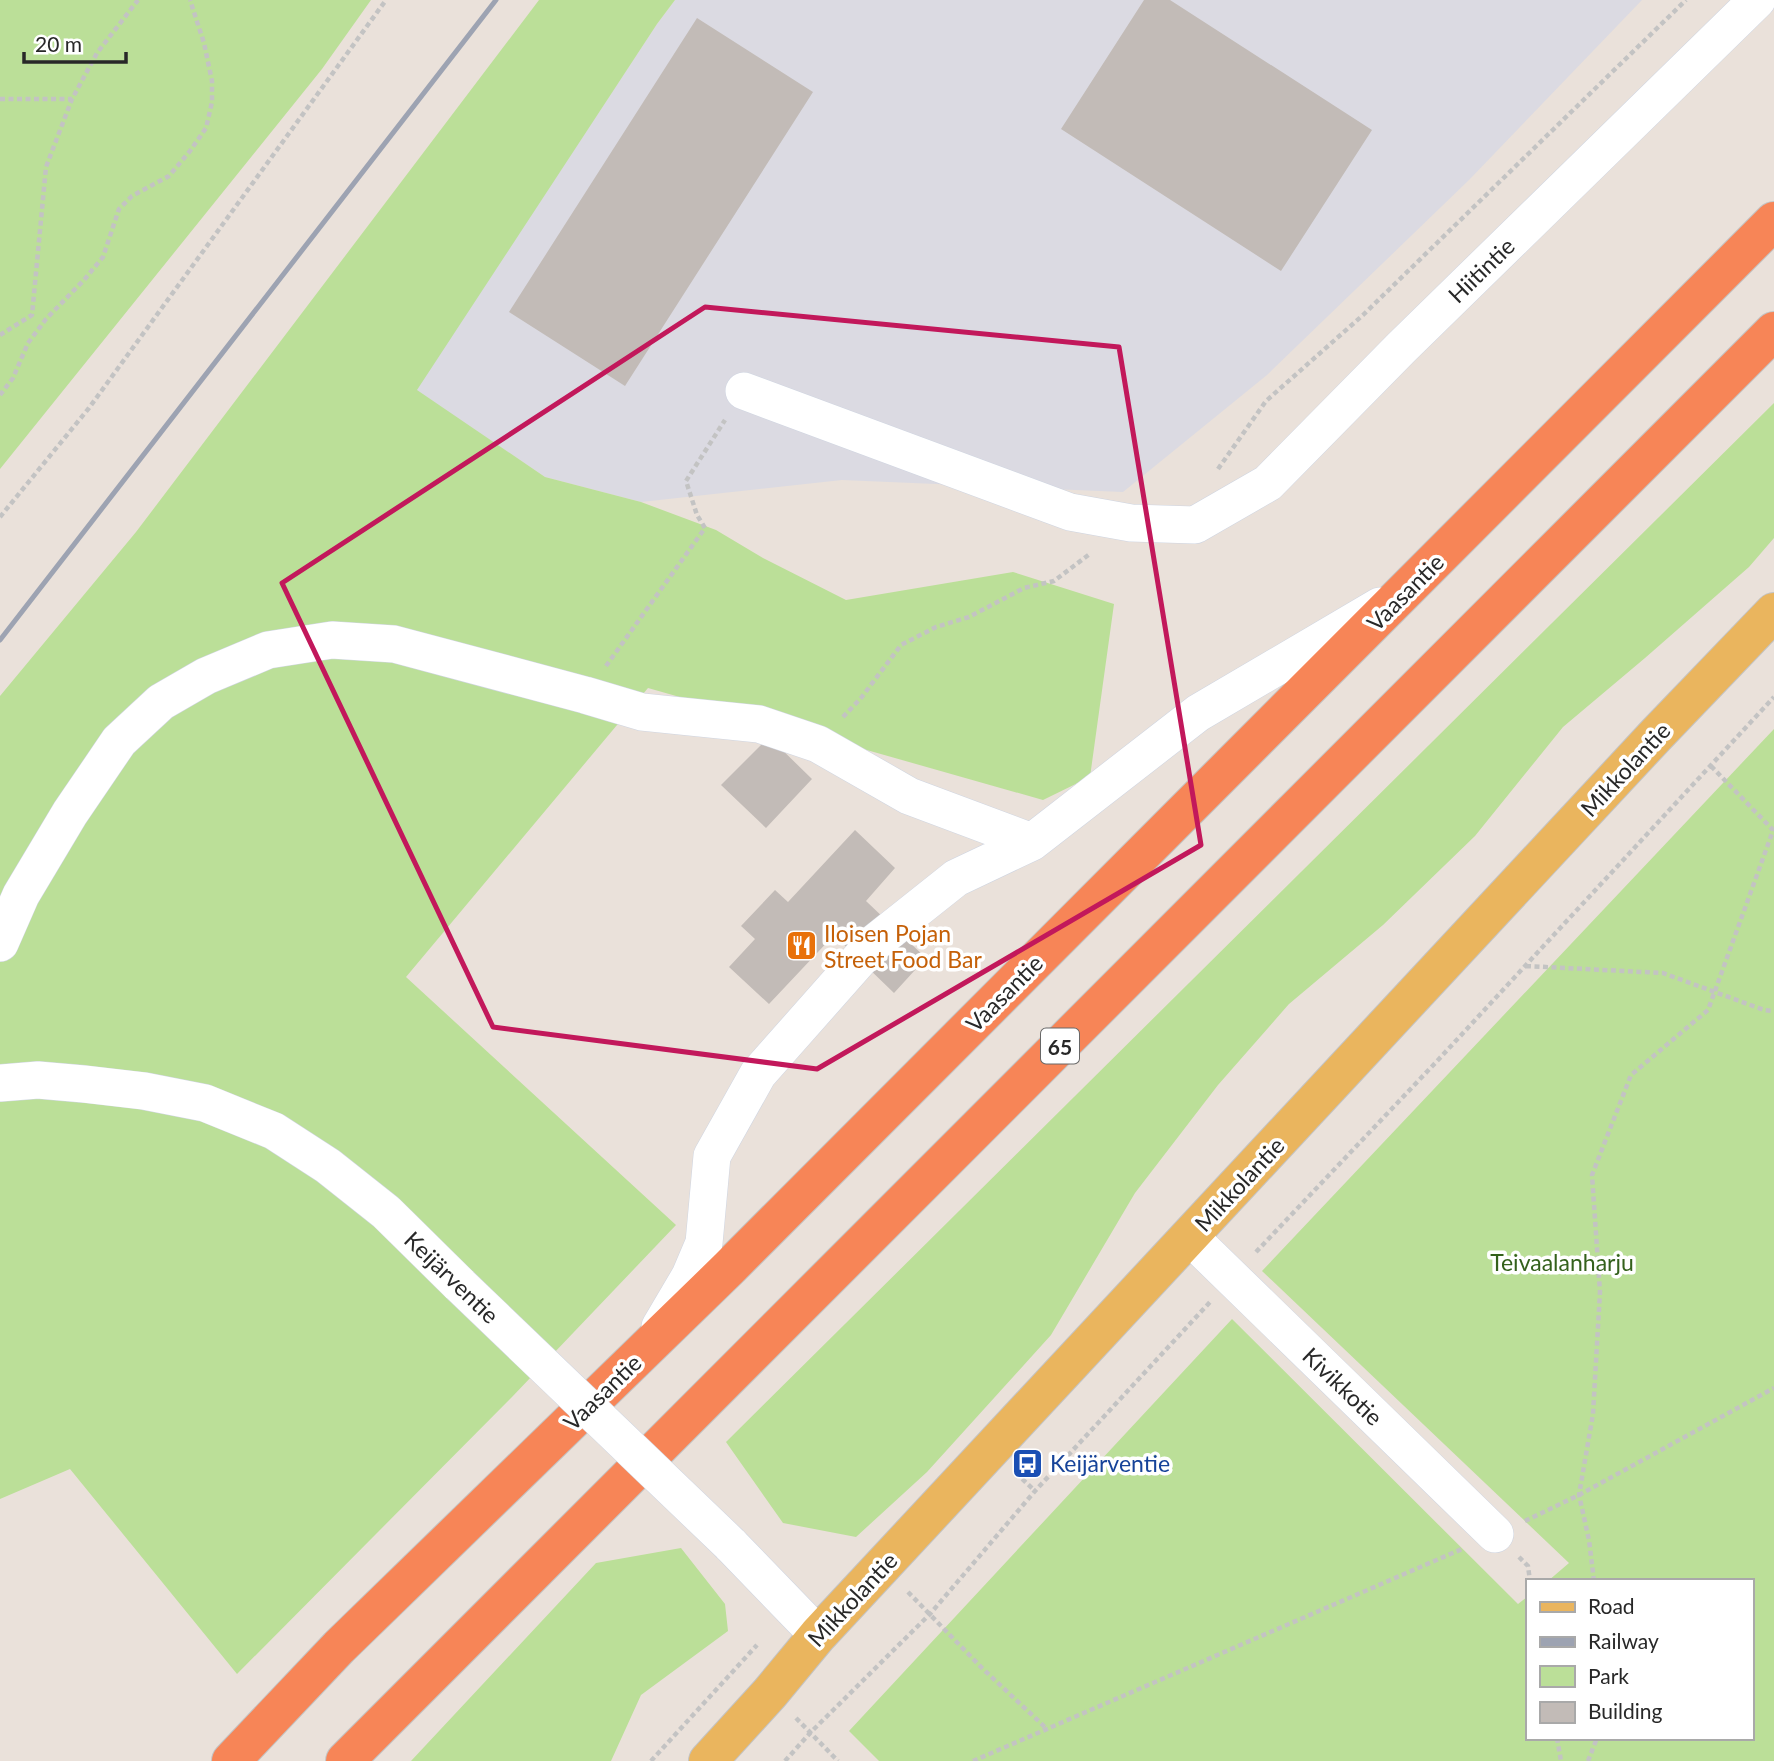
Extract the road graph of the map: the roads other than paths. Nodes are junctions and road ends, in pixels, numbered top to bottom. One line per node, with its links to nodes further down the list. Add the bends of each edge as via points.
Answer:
1 (1757, 0): 4 (street, Hiitintie, via 1268,483 1195,525 1131,523 1070,512)
2 (1774, 221): 5 (highway, Vaasantie)
3 (1774, 331): 15 (highway, 65)
4 (744, 391)
5 (1405, 592): 7 (street, via 1198,713); 11 (highway, Vaasantie)
6 (1774, 611): 10 (main road, Mikkolantie)
7 (1032, 842): 8 (street, via 909,796 818,744 759,724 642,712 394,644 332,640 268,650 206,676 161,702 119,741 62,824 21,895); 11 (street, via 956,878 873,944 758,1074 712,1156 704,1243)
8 (0, 943)
9 (0, 1083): 13 (street, Keijärventie, bridge, via 85,1084 205,1102 274,1131 328,1166 386,1212)
10 (1190, 1237): 12 (street, Kivikkotie); 13 (main road, Mikkolantie)
11 (649, 1346): 14 (highway, Vaasantie, via 339,1647)
12 (1496, 1534)
13 (818, 1635): 16 (main road, Mikkolantie)
14 (231, 1761)
15 (345, 1761)
16 (708, 1761)

